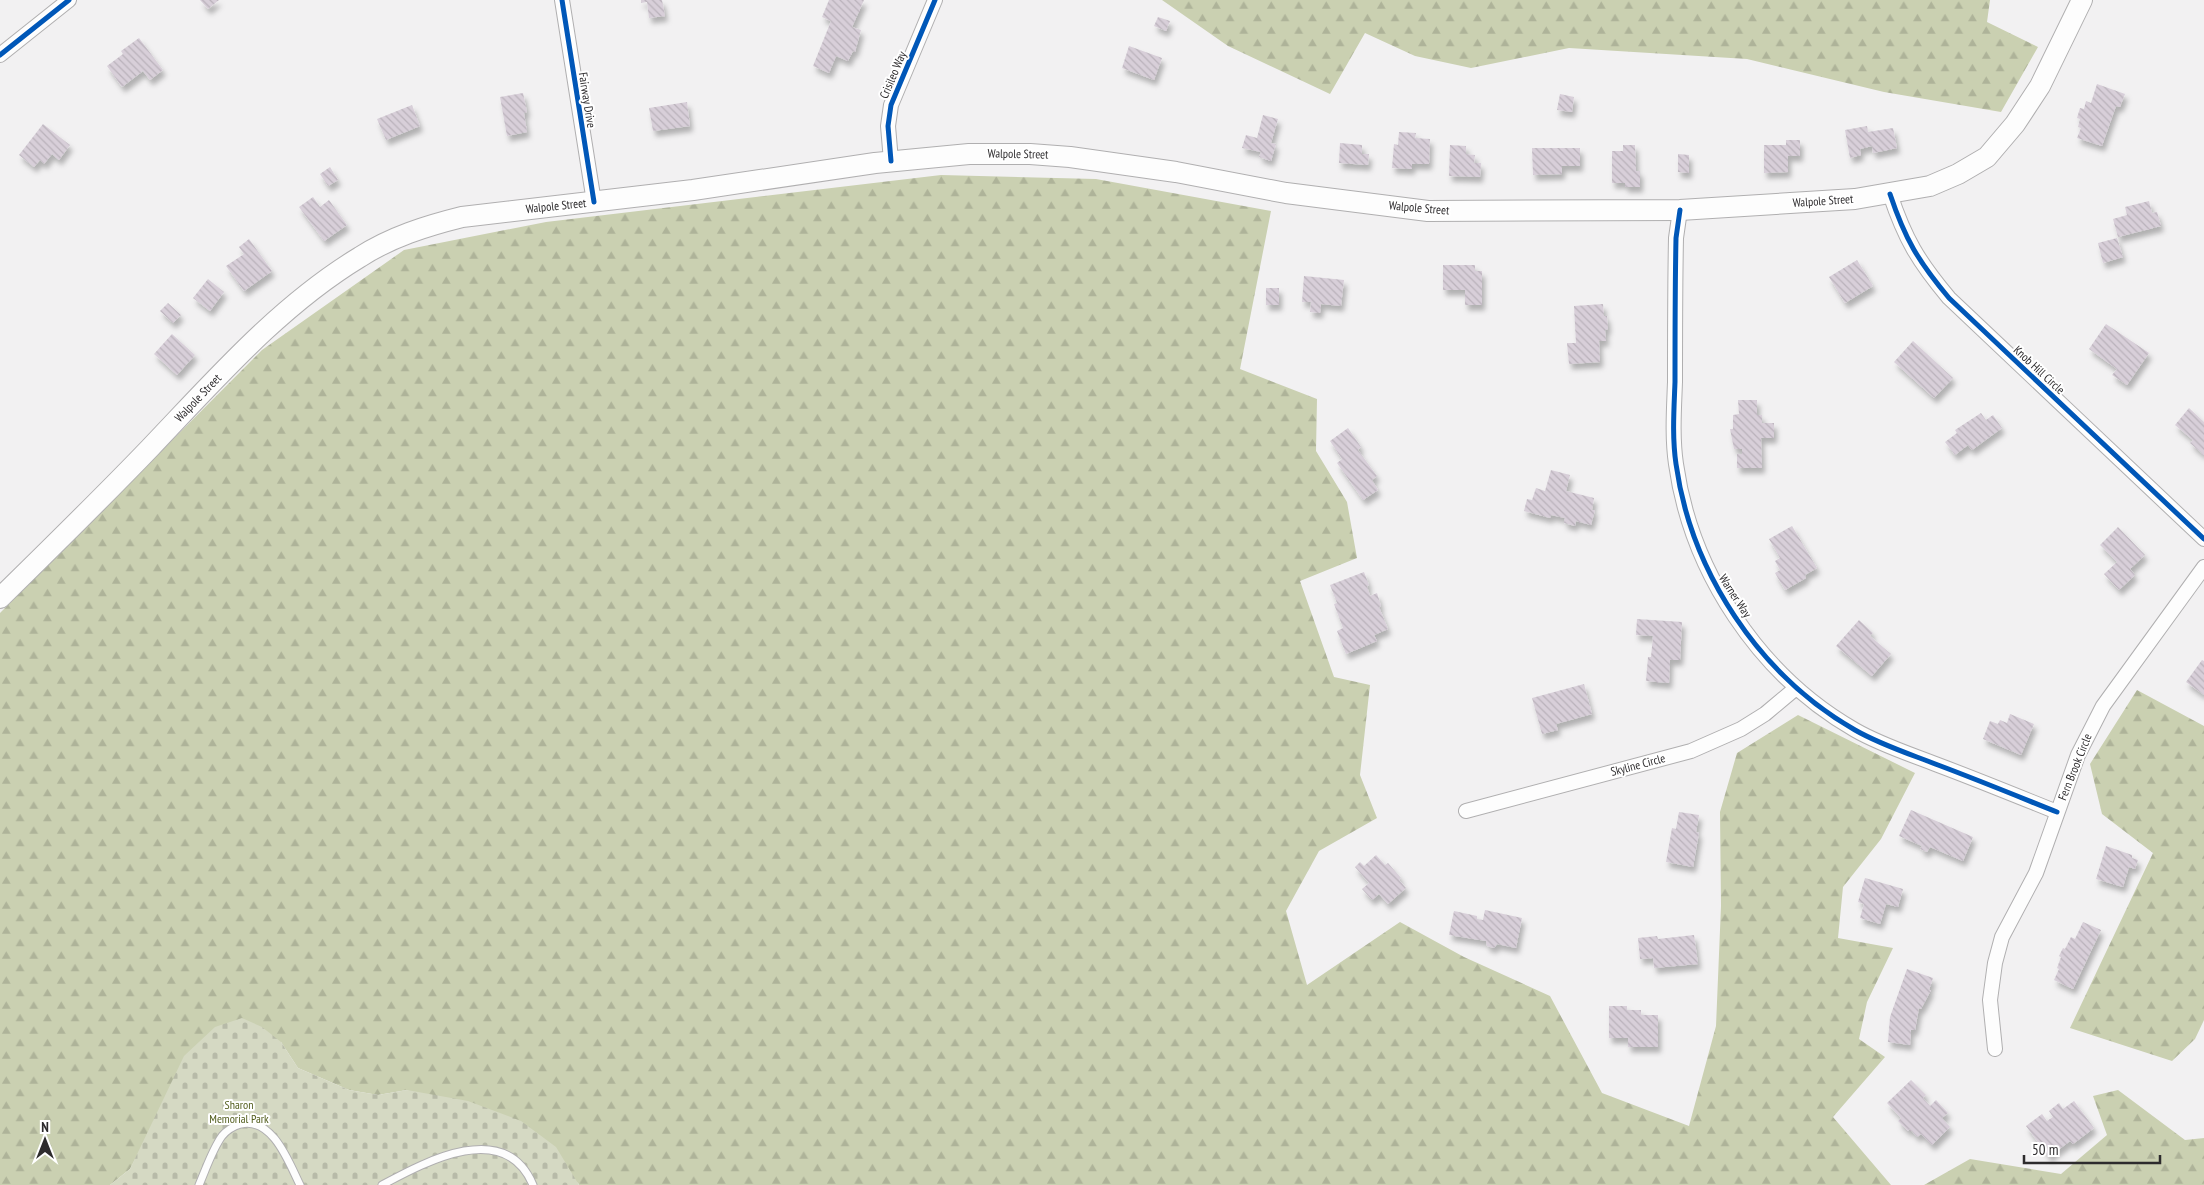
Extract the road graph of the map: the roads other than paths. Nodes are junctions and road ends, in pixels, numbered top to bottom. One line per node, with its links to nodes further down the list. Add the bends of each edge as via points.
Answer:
1 (69, 0): 5 (street)
2 (562, 0): 8 (street, Fairway Drive)
3 (935, 0): 6 (street, Crisileo Way, via 891,105 888,126)
4 (2082, 0): 7 (main road, Walpole Street, via 2040,86 2015,124 1987,157 1930,186)
5 (0, 55)
6 (891, 161): 8 (main road, Walpole Street); 9 (main road, Walpole Street, via 969,154 1070,157 1176,172 1286,193 1428,211)
7 (1890, 194): 9 (main road, Walpole Street, via 1855,200); 10 (street, Knob Hill Circle, via 1913,251 1949,298)
8 (594, 202): 12 (main road, Walpole Street, via 462,217 426,226 360,256 329,277 271,326)
9 (1680, 210): 13 (street, Warner Way, via 1676,238 1674,447 1681,494 1690,528 1711,576 1753,643)
10 (2204, 539)
11 (2204, 566): 15 (street, Fern Brook Circle, via 2103,706 2078,755)
12 (0, 598)
13 (1796, 688): 14 (street, Skyline Circle, via 1741,729 1691,751); 15 (street, Warner Way, via 1855,730)
14 (1466, 810)
15 (2057, 812): 16 (street, Fern Brook Circle, via 2036,873 2002,937 1995,963 1990,1000)
16 (1995, 1049)
17 (199, 1185): 18 (lane, via 222,1137 234,1127 247,1123 259,1125 279,1144)
18 (300, 1185)
19 (382, 1185): 20 (lane, via 441,1157 481,1148 496,1151 521,1166)
20 (533, 1185)

